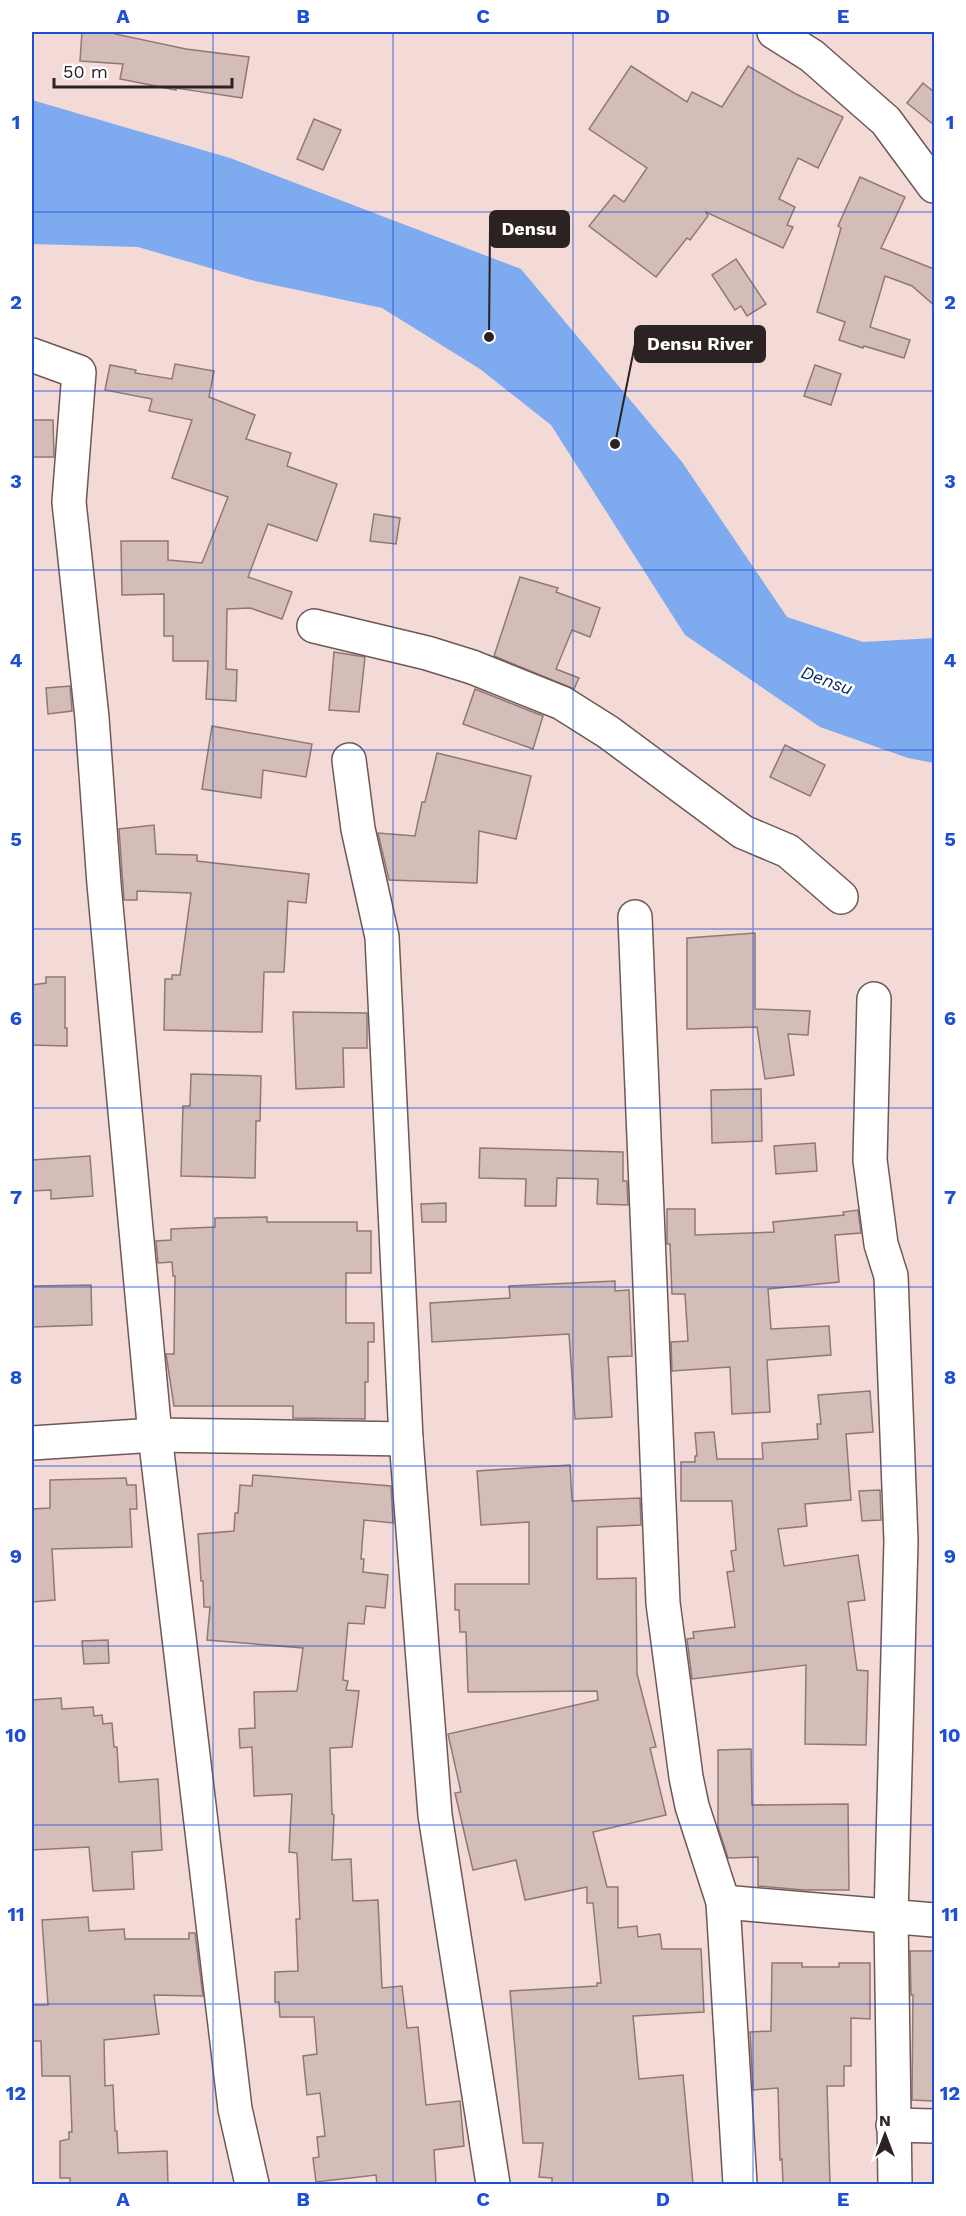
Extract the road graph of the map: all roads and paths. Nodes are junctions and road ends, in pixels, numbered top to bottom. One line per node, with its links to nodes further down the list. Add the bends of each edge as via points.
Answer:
1 (774, 32): 2 (street, via 812,56 886,121)
2 (934, 186)
3 (32, 355): 9 (street, via 79,372 69,502 92,718)
4 (314, 626): 6 (street, via 427,653 562,703 608,732 743,832 788,851)
5 (349, 760): 10 (street, via 358,829 382,937)
6 (841, 897)
7 (635, 917): 12 (street, via 663,1603 686,1777)
8 (874, 999): 13 (street, via 870,1160 881,1244 891,1276 901,1541)
9 (155, 1435): 10 (street); 11 (street); 17 (street, via 235,2109)
10 (406, 1439): 18 (street, via 435,1815)
11 (32, 1443)
12 (723, 1902): 13 (street); 19 (street)
13 (891, 1917): 14 (street); 15 (street)
14 (934, 1920)
15 (893, 2125): 16 (street); 20 (street)
16 (934, 2127)
17 (252, 2184)
18 (493, 2184)
19 (740, 2184)
20 (895, 2184)

